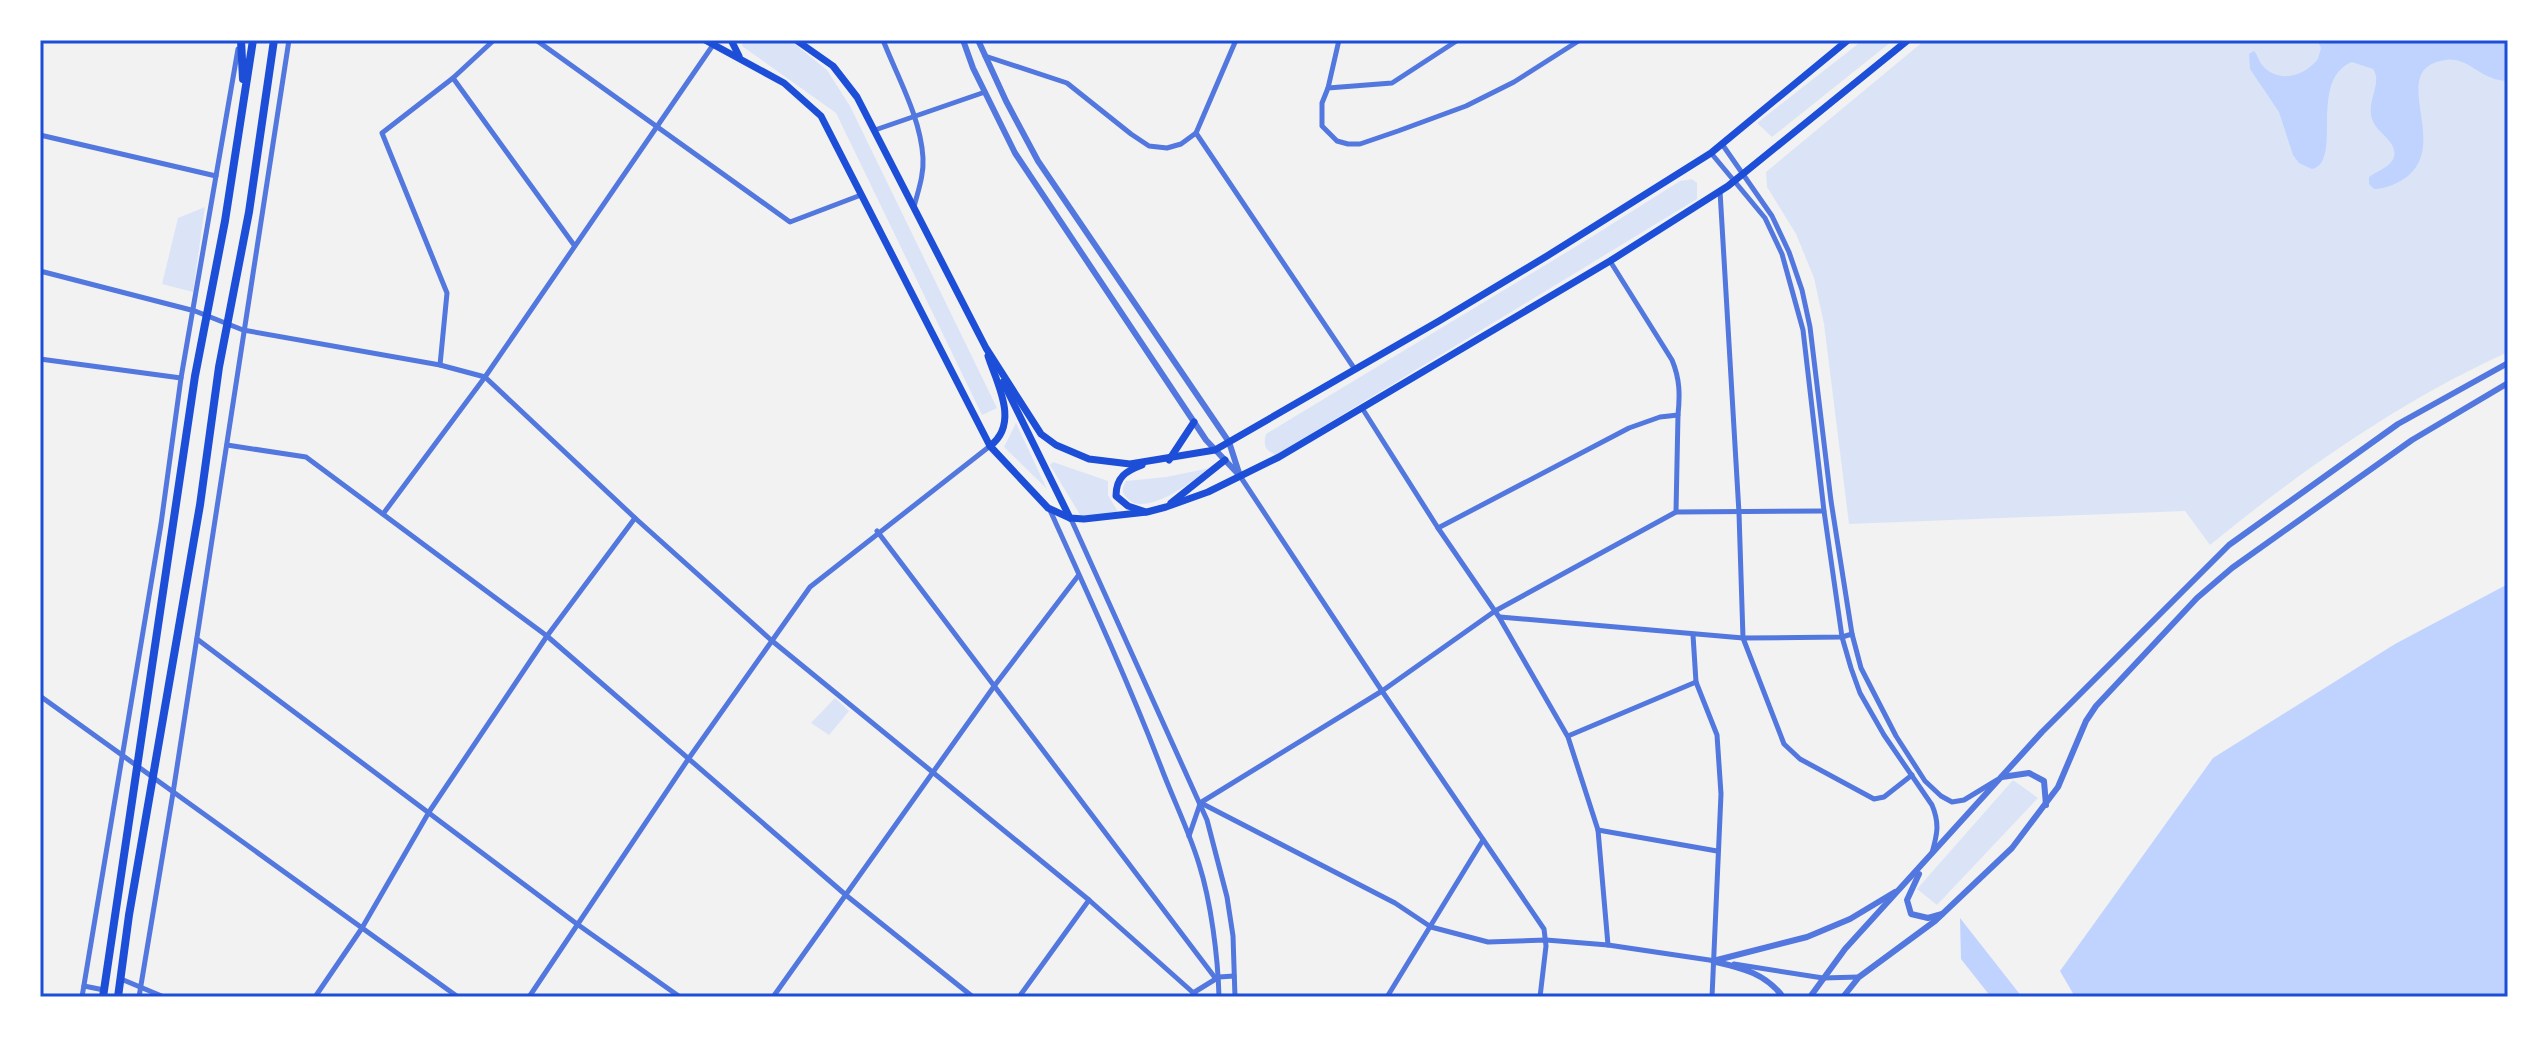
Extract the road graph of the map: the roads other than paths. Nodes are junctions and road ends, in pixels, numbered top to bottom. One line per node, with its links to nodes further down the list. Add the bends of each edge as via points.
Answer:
1 (240, 40): 25 (highway); 34 (street)
2 (253, 40): 25 (highway)
3 (289, 40): 45 (street)
4 (494, 40): 22 (street)
5 (536, 40): 27 (street)
6 (705, 40): 19 (main road)
7 (731, 40): 21 (main road)
8 (796, 40): 28 (main road, via 833,66)
9 (883, 40): 26 (street)
10 (963, 40): 24 (street)
11 (978, 40): 20 (street)
12 (1236, 40): 29 (street)
13 (1339, 40): 23 (street)
14 (1458, 40): 23 (street, via 1392,83)
15 (1580, 40): 23 (street, via 1466,106 1360,144 1337,141 1322,126)
16 (1848, 40): 31 (main road)
17 (1908, 40): 33 (main road)
18 (275, 43): 44 (highway)
19 (713, 45): 21 (main road); 27 (street)
20 (984, 56): 29 (street, via 1067,83 1149,146 1167,148); 58 (street, via 1038,161)
21 (741, 58): 37 (main road, via 784,83 821,116)
22 (453, 78): 39 (street); 49 (street, via 382,133 447,293)
23 (1328, 88)
24 (985, 92): 26 (street); 57 (street, via 1015,153)
25 (244, 96): 43 (highway)
26 (913, 118): 28 (street); 38 (street, via 923,155)
27 (656, 125): 37 (street, via 790,222); 39 (street)
28 (875, 130): 38 (main road)
29 (1196, 133): 50 (street)
30 (40, 135): 34 (street)
31 (1722, 144): 32 (main road); 33 (street)
32 (1711, 153): 35 (street); 50 (main road)
33 (1743, 173): 35 (main road); 54 (street, via 1789,252 1807,315)
34 (216, 176): 42 (street)
35 (1735, 181): 36 (main road); 54 (street, via 1765,218 1782,254)
36 (1720, 191): 40 (main road); 71 (street)
37 (861, 195): 60 (main road)
38 (914, 208): 46 (main road)
39 (574, 245): 51 (street)
40 (1610, 261): 55 (main road); 56 (street, via 1672,360 1679,376)
41 (40, 271): 42 (street)
42 (195, 311): 43 (street); 52 (street)
43 (207, 316): 44 (street); 94 (highway)
44 (226, 325): 45 (street); 98 (highway)
45 (243, 330): 49 (street); 59 (street)
46 (986, 348): 60 (main road, via 1006,415); 62 (main road, via 1041,434 1056,445 1106,463); 74 (main road)
47 (40, 359): 52 (street)
48 (2508, 363): 97 (street, via 2387,431 2229,545)
49 (440, 365): 51 (street)
50 (1354, 368): 58 (main road)
51 (485, 377): 72 (street); 73 (street)
52 (181, 378): 92 (street)
53 (2508, 383): 101 (street, via 2412,440 2197,598 2096,706)
54 (1814, 391): 67 (street); 68 (street)
55 (1362, 407): 64 (main road); 75 (street)
56 (1678, 415): 70 (street); 75 (street, via 1629,428)
57 (1194, 422): 61 (street); 62 (main road)
58 (1229, 442): 61 (main road); 64 (street)
59 (227, 445): 72 (street, via 306,457); 85 (street)
60 (990, 446): 66 (main road); 76 (street)
61 (1215, 450): 62 (main road); 63 (street)
62 (1164, 460): 69 (main road, via 1125,472 1116,485 1120,500)
63 (1225, 460): 64 (street); 65 (main road)
64 (1240, 476): 65 (main road); 89 (street)
65 (1166, 507): 69 (main road)
66 (1048, 508): 74 (main road); 77 (street)
67 (1832, 509): 68 (street); 80 (street)
68 (1824, 511): 71 (street); 83 (street)
69 (1147, 512): 74 (main road)
70 (1676, 512): 71 (street); 78 (street)
71 (1739, 513): 84 (street)
72 (383, 514): 82 (street)
73 (635, 518): 82 (street); 86 (street)
74 (1070, 518): 100 (street)
75 (1438, 528): 78 (street)
76 (877, 531): 86 (street, via 810,587); 88 (street)
77 (1078, 576): 88 (street); 104 (street)
78 (1495, 611): 79 (street); 89 (street)
79 (1499, 617): 81 (street); 91 (street)
80 (1852, 634): 83 (street); 97 (street, via 1871,691 1925,781 1941,796 1958,802)
81 (1693, 635): 84 (street); 87 (street)
82 (547, 636): 93 (street); 102 (street)
83 (1842, 637): 84 (street); 96 (street, via 1860,693)
84 (1743, 638): 96 (street, via 1784,744 1800,759 1874,799)
85 (197, 639): 99 (street); 102 (street)
86 (771, 640): 93 (street); 95 (street)
87 (1696, 682): 91 (street); 106 (street, via 1719,748)
88 (995, 685): 95 (street); 120 (street)
89 (1382, 691): 100 (street); 105 (street)
90 (40, 696): 92 (street)
91 (1568, 737): 103 (street)
92 (122, 755): 94 (street); 123 (street)
93 (689, 758): 109 (street); 112 (street)
94 (137, 767): 98 (street); 125 (highway)
95 (933, 774): 109 (street); 110 (street)
96 (1912, 775): 107 (street, via 1937,816)
97 (2001, 777): 101 (street, via 2029,773 2044,781); 107 (street)
98 (153, 779): 99 (street); 122 (highway)
99 (173, 793): 114 (street); 124 (street)
100 (1200, 803): 104 (street); 113 (street, via 1395,903); 118 (street, via 1227,897)
101 (2046, 805): 111 (street, via 2012,848)
102 (429, 812): 112 (street); 114 (street)
103 (1598, 830): 106 (street); 116 (street)
104 (1189, 838): 120 (street, via 1200,865)
105 (1483, 840): 113 (street); 115 (street, via 1544,929)
106 (1717, 851): 117 (street)
107 (1931, 857): 108 (street); 111 (street, via 1909,890 1907,907 1920,917)
108 (1902, 887): 117 (street, via 1850,919 1807,937); 121 (street)
109 (847, 896): 135 (street); 136 (street)
110 (1089, 900): 126 (street); 137 (street)
111 (1944, 913): 119 (street)
112 (577, 924): 133 (street); 134 (street)
113 (1431, 927): 115 (street, via 1488,942); 140 (street)
114 (362, 928): 131 (street); 132 (street)
115 (1546, 940): 116 (street); 141 (street)
116 (1608, 945): 117 (street)
117 (1713, 961): 121 (street); 142 (street); 143 (street, via 1766,978)
118 (1234, 976): 120 (street); 139 (street)
119 (1859, 977): 121 (street); 145 (street)
120 (1218, 978): 126 (street); 138 (street)
121 (1823, 978): 144 (street)
122 (120, 979): 124 (street); 128 (highway)
123 (84, 986): 125 (street); 127 (street)
124 (140, 986): 129 (street); 130 (street)
125 (103, 994)
126 (1196, 995)
127 (82, 997)
128 (118, 997)
129 (139, 997)
130 (164, 997)
131 (315, 997)
132 (458, 997)
133 (529, 997)
134 (680, 997)
135 (773, 997)
136 (973, 997)
137 (1019, 997)
138 (1219, 997)
139 (1235, 997)
140 (1387, 997)
141 (1540, 997)
142 (1712, 997)
143 (1783, 997)
144 (1810, 997)
145 (1843, 997)

